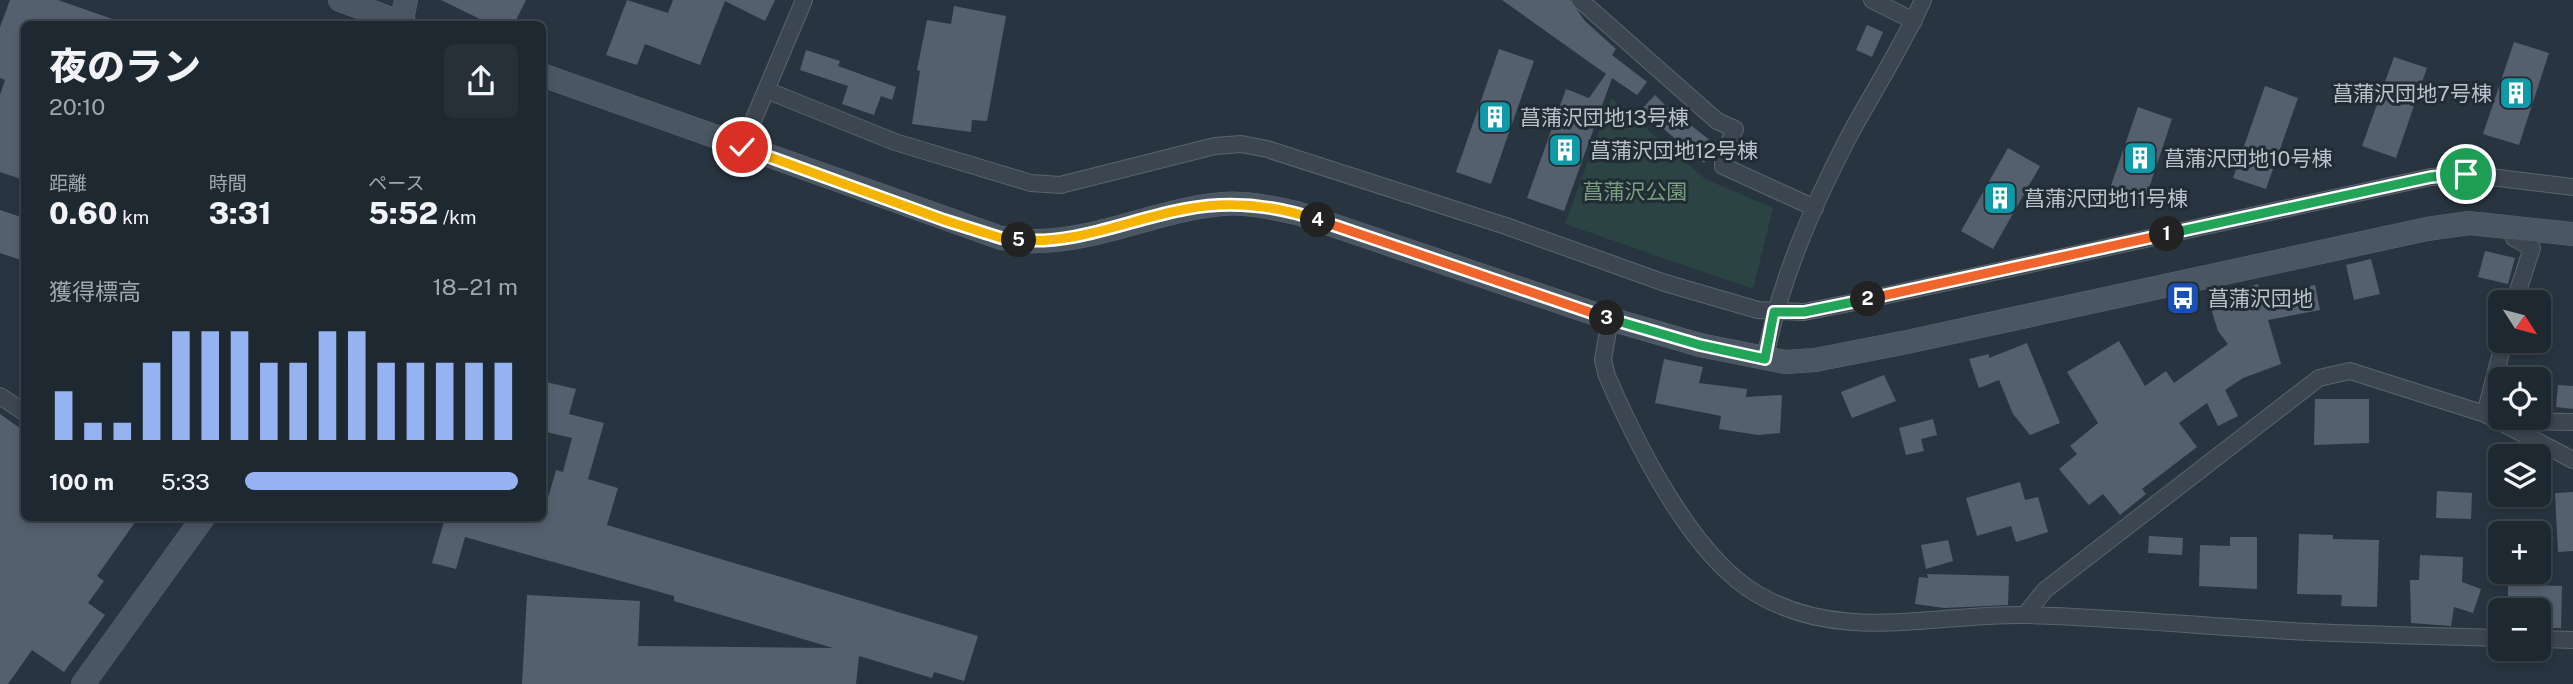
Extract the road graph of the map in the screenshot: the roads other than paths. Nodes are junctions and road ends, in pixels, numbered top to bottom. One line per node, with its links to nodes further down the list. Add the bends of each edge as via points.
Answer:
1 (340, 0): 7 (street)
2 (406, 0): 8 (street)
3 (804, 0): 11 (street)
4 (1580, 0): 14 (street, via 1717,121 1735,129 1723,166)
5 (1872, 0): 9 (street)
6 (1923, 0): 9 (street)
7 (394, 21)
8 (402, 21)
9 (1914, 21): 14 (street)
10 (546, 76): 12 (street)
11 (766, 90): 12 (street); 18 (street, via 895,142 1031,183 1060,185 1215,146 1267,149 1665,283)
12 (742, 147): 19 (street, via 1001,238 1038,242 1077,237 1185,209 1225,203 1261,205 1297,213)
13 (2573, 187): 18 (street, via 2466,174 2431,177 1804,312)
14 (1815, 208): 18 (street)
15 (2514, 226): 16 (street); 17 (street, via 2514,238 2532,248); 20 (street, via 2469,223 2427,229 1815,360)
16 (2573, 234)
17 (2518, 290)
18 (1774, 312): 20 (street)
19 (1610, 319): 20 (street); 29 (street, via 1603,360 1615,395 1702,548 1757,594 1825,619 1870,625)
20 (1765, 359)
21 (0, 396): 23 (street)
22 (2488, 408): 29 (street, via 2350,371 2319,378 2045,590)
23 (21, 410)
24 (2551, 421): 25 (street)
25 (2573, 422)
26 (2522, 430): 27 (street)
27 (2573, 460)
28 (196, 521): 33 (street)
29 (2025, 615): 30 (street)
30 (2488, 638)
31 (2551, 639): 32 (street)
32 (2573, 640)
33 (83, 684)

